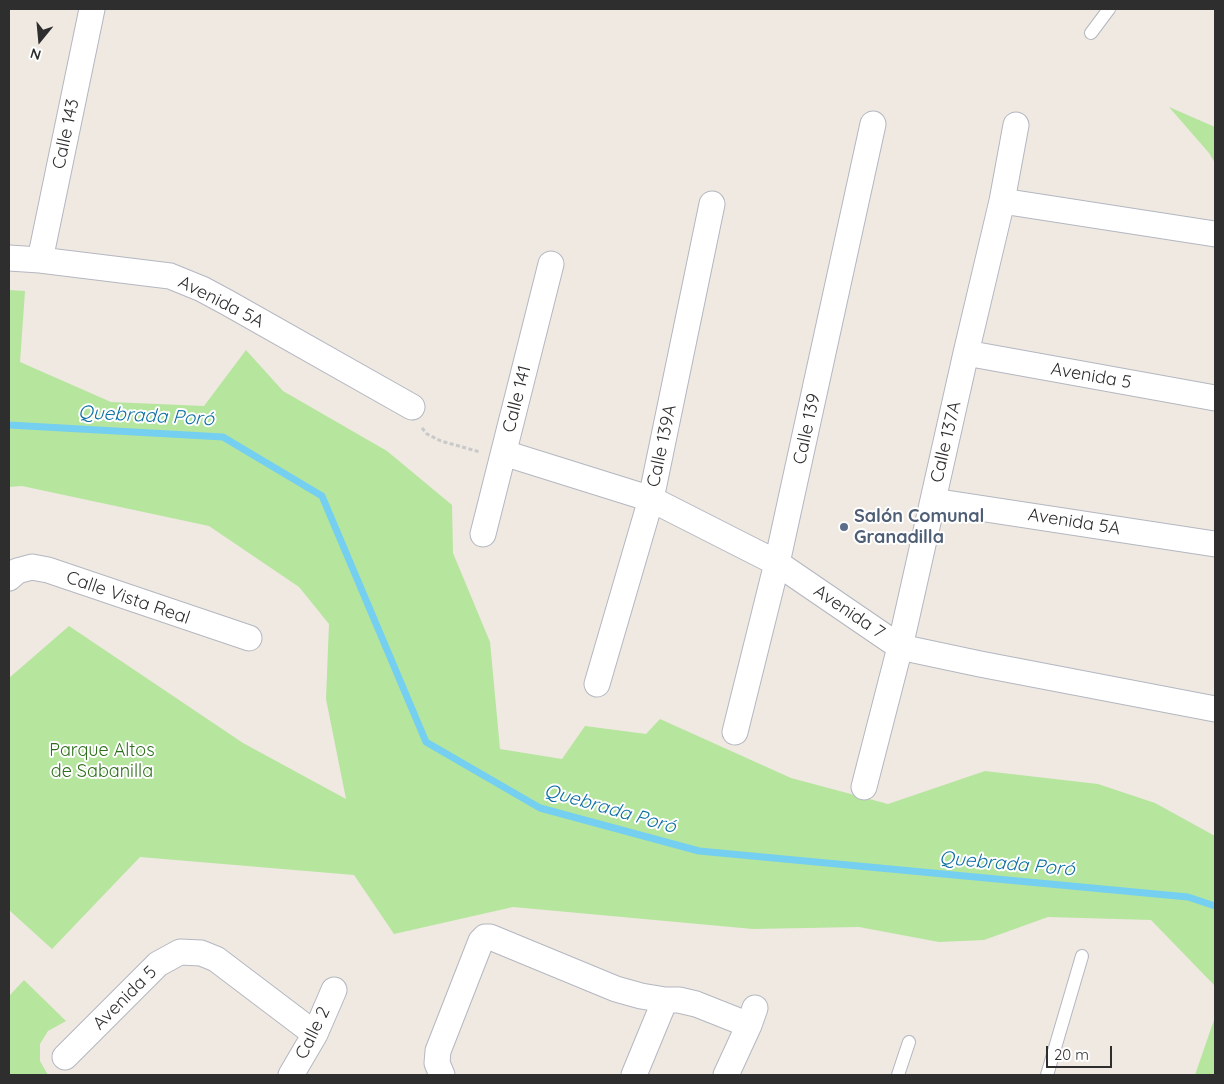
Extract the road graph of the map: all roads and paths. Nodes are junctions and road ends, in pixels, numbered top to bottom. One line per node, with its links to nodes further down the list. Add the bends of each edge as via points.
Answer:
1 (92, 9): 10 (street, Calle 143)
2 (1109, 9): 3 (lane)
3 (1091, 33)
4 (873, 124): 20 (street, Calle 139)
5 (1016, 124): 6 (street, Calle 137A)
6 (1002, 201): 8 (street); 12 (street, Calle 137A)
7 (712, 204): 16 (street, Calle 139A)
8 (1215, 234)
9 (9, 258): 10 (street, Avenida 5A)
10 (40, 260): 14 (street, Avenida 5A, via 170,276 228,302)
11 (551, 264): 15 (street, Calle 141)
12 (966, 353): 13 (street, Avenida 5); 17 (street, Calle 137A)
13 (1215, 398)
14 (412, 407): 15 (path, via 420,412 421,426 434,438)
15 (503, 456): 16 (street, Avenida 7); 18 (street, Calle 141)
16 (651, 499): 20 (street, Avenida 7); 24 (street, Calle 139A)
17 (933, 501): 19 (street, Avenida 5A); 23 (street, Calle 137A)
18 (483, 534)
19 (1215, 544)
20 (777, 564): 23 (street, Avenida 7); 26 (street, Calle 139)
21 (9, 578): 22 (street, Calle Vista Real, via 16,571 32,567 48,570)
22 (249, 638)
23 (900, 647): 25 (street, Avenida 7); 27 (street, Calle 137A)
24 (597, 684)
25 (1215, 709)
26 (735, 732)
27 (864, 787)
28 (1082, 956): 39 (lane)
29 (334, 990): 31 (street, Calle 2)
30 (665, 1000): 35 (street, via 616,989 486,937 481,941 438,1050 437,1063); 36 (street); 37 (street, via 679,1000 752,1017)
31 (315, 1034): 33 (street, Avenida 5, via 216,958 180,952 158,964); 34 (street, Calle 2)
32 (909, 1042): 38 (lane)
33 (65, 1057)
34 (291, 1075)
35 (442, 1075)
36 (634, 1075)
37 (726, 1075)
38 (898, 1075)
39 (1047, 1075)

